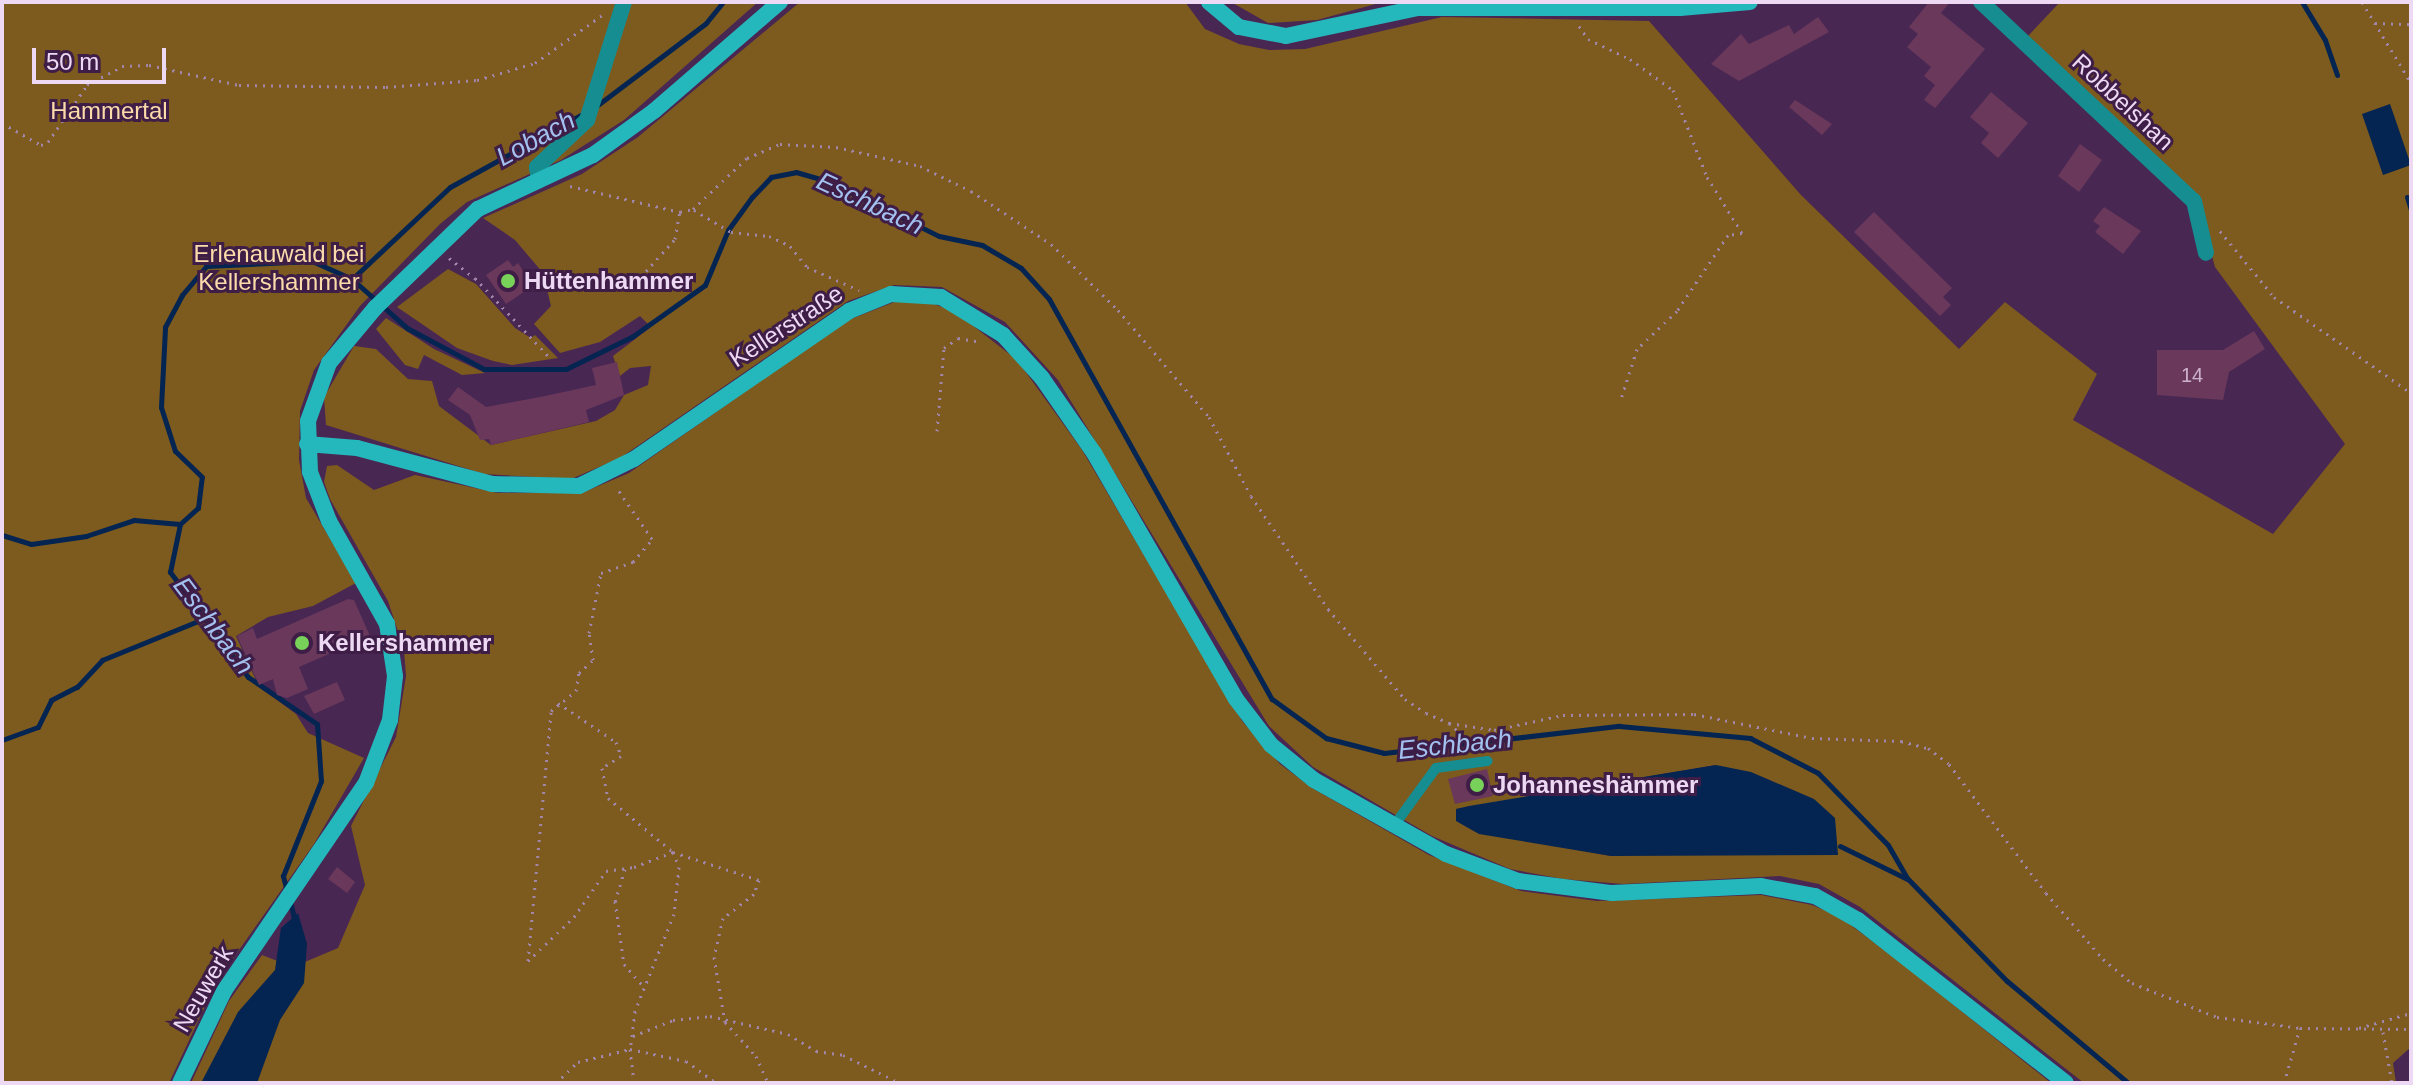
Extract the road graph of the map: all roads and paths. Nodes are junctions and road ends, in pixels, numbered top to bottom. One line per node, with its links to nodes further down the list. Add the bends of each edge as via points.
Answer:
1 (780, 2): 12 (main road, via 644,119 593,155)
2 (1209, 2): 6 (main road, via 1239,27 1286,36 1418,8)
3 (1750, 2): 6 (main road)
4 (1981, 2): 13 (street, Robbelshan)
5 (2362, 2): 8 (path)
6 (1566, 6): 23 (path, via 1588,39 1630,59 1673,90 1707,177 1742,233 1728,235 1677,311 1637,349)
7 (622, 7): 11 (path, via 599,13 535,63 477,80 386,87 239,85 149,65 122,66 87,85 48,142 41,145); 12 (street, via 582,130 537,167)
8 (2375, 23): 9 (path); 10 (path)
9 (2411, 24)
10 (2411, 83)
11 (2, 123)
12 (539, 180): 15 (path); 16 (main road, via 490,201)
13 (2194, 201): 17 (street); 22 (path, via 2274,297)
14 (693, 209): 15 (path); 19 (path, via 731,232 769,236 790,246 807,267); 28 (path, via 756,152 794,144 906,162 1015,218 1051,244 1118,310 1209,417 1251,496 1328,609 1405,699)
15 (680, 212): 18 (path, via 675,239)
16 (436, 247): 21 (path, via 475,278); 25 (main road, via 381,302 322,376 310,411)
17 (2206, 253)
18 (630, 289)
19 (866, 293)
20 (1014, 344): 24 (path, via 958,338 944,348); 26 (main road, Kellerstraße, via 941,297 912,292 878,298 837,317); 31 (main road, Kellerstraße, via 1094,453 1249,718 1292,763)
21 (551, 359)
22 (2411, 393)
23 (1621, 399)
24 (937, 431)
25 (307, 444): 26 (main road, Kellerstraße, via 357,448 507,486 564,488); 43 (main road, Neuwerk, via 317,495 387,624 395,676 381,751 319,855 216,1005)
26 (611, 473): 27 (path, via 628,509 652,539 633,562 601,573 589,633 593,660 579,673 576,691)
27 (558, 703): 32 (path, via 616,742 621,756 602,768 608,798); 33 (path, via 551,711 541,782 528,961 574,917 606,871)
28 (1449, 723): 30 (path, via 1458,731); 37 (path, via 1494,730 1563,715 1679,713 1812,738 1901,741 1928,748 1949,764 2046,893 2132,983 2217,1017)
29 (1488, 761): 30 (lane)
30 (1457, 763): 31 (lane, via 1436,768)
31 (1393, 827): 49 (main road, Kellerstraße, via 1470,865 1541,886 1640,893 1761,886 1815,896 1858,920)
32 (673, 852): 33 (path); 34 (path, via 679,867 674,914); 36 (path, via 759,880 754,894 723,918 716,938)
33 (625, 869): 34 (path, via 615,901 624,964)
34 (644, 987): 41 (path)
35 (2411, 1013): 39 (path)
36 (725, 1022): 41 (path, via 699,1016); 47 (path, via 756,1056); 48 (path, via 788,1034 816,1051 843,1055)
37 (2300, 1028): 39 (path); 50 (path)
38 (2411, 1029): 40 (path)
39 (2355, 1030): 40 (path)
40 (2383, 1032): 51 (path)
41 (633, 1036): 42 (path)
42 (630, 1049): 44 (path, via 578,1062); 45 (path); 46 (path, via 686,1061)
43 (180, 1083)
44 (556, 1083)
45 (634, 1083)
46 (716, 1083)
47 (768, 1083)
48 (900, 1083)
49 (2066, 1083)
50 (2284, 1083)
51 (2392, 1083)

